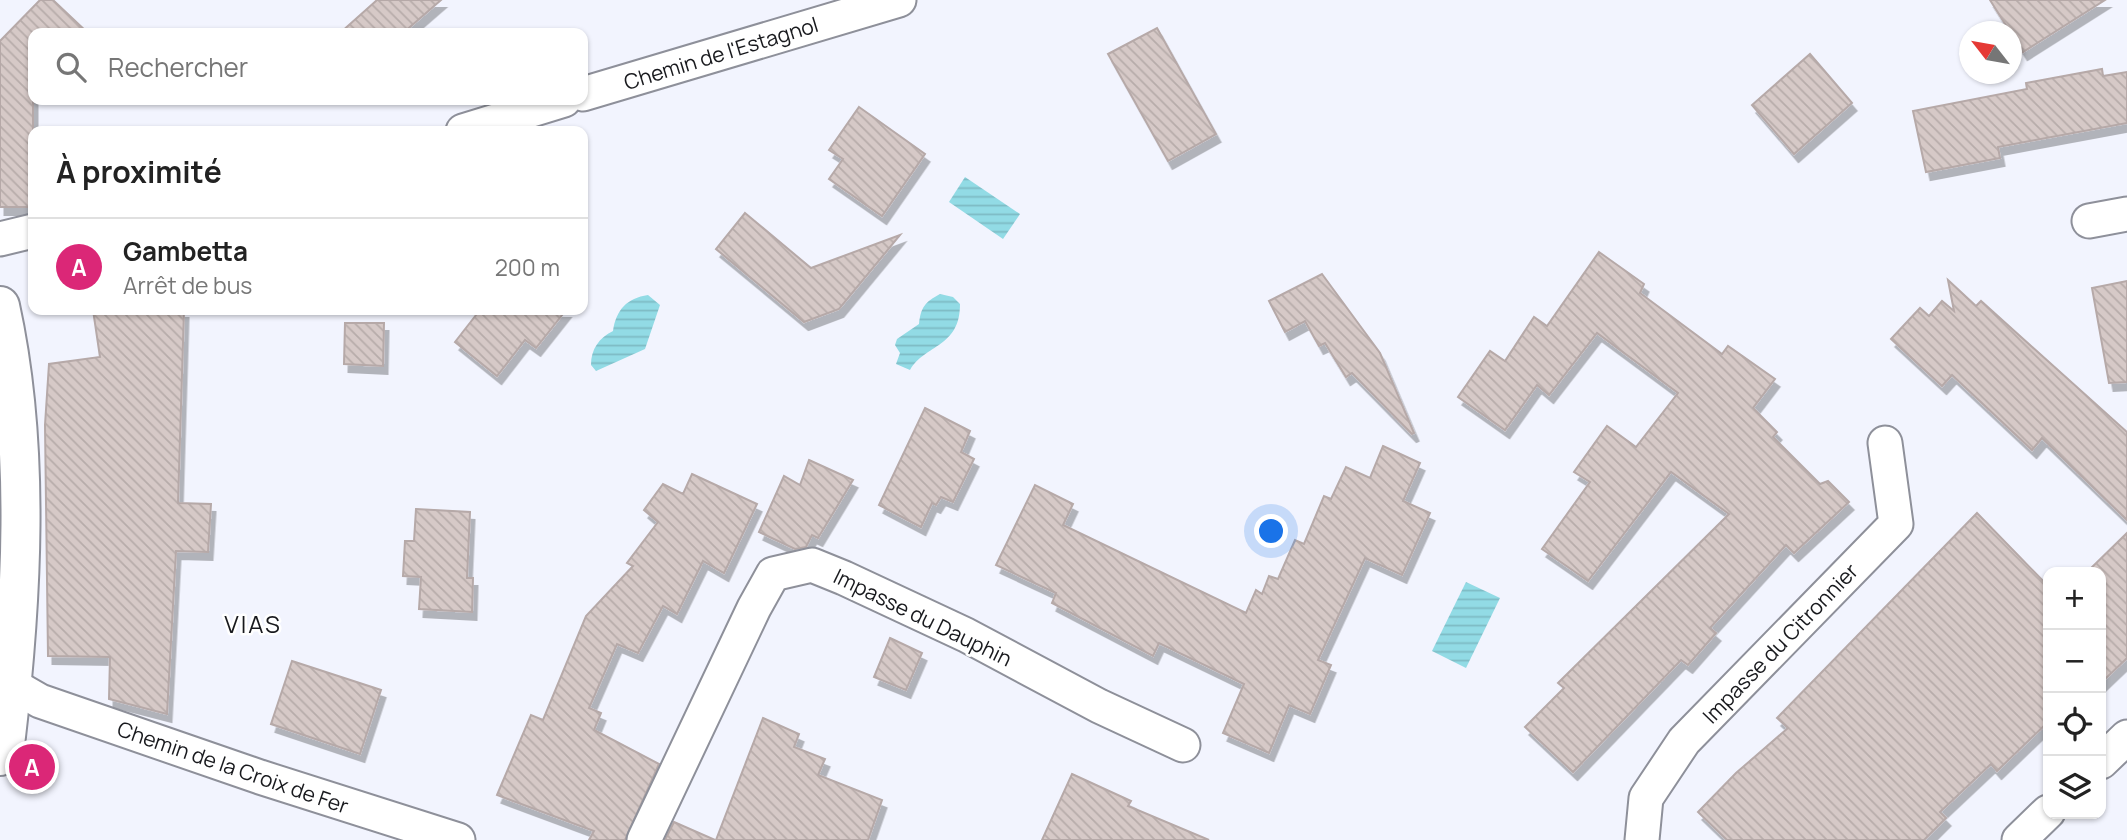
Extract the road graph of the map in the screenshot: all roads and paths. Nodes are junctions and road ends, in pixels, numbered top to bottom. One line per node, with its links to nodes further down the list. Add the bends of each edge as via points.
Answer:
1 (897, 0): 2 (street, Chemin de l'Estagnol)
2 (588, 93)
3 (548, 105): 4 (street)
4 (479, 126)
5 (2127, 214): 6 (street)
6 (2089, 220)
7 (28, 232): 8 (street)
8 (0, 239)
9 (0, 306): 11 (street, via 18,418 18,634)
10 (1885, 443): 19 (street, Impasse du Citronnier, via 1896,524 1684,741 1647,799)
11 (6, 681): 14 (street, via 5,745); 17 (street, Chemin de la Croix de Fer, via 53,706)
12 (2127, 737): 15 (street)
13 (1182, 745): 18 (street, Impasse du Dauphin, via 966,635 812,565 774,574)
14 (0, 756)
15 (2106, 757)
16 (2043, 817): 20 (street)
17 (458, 840)
18 (644, 840)
19 (1642, 840)
20 (2019, 840)

